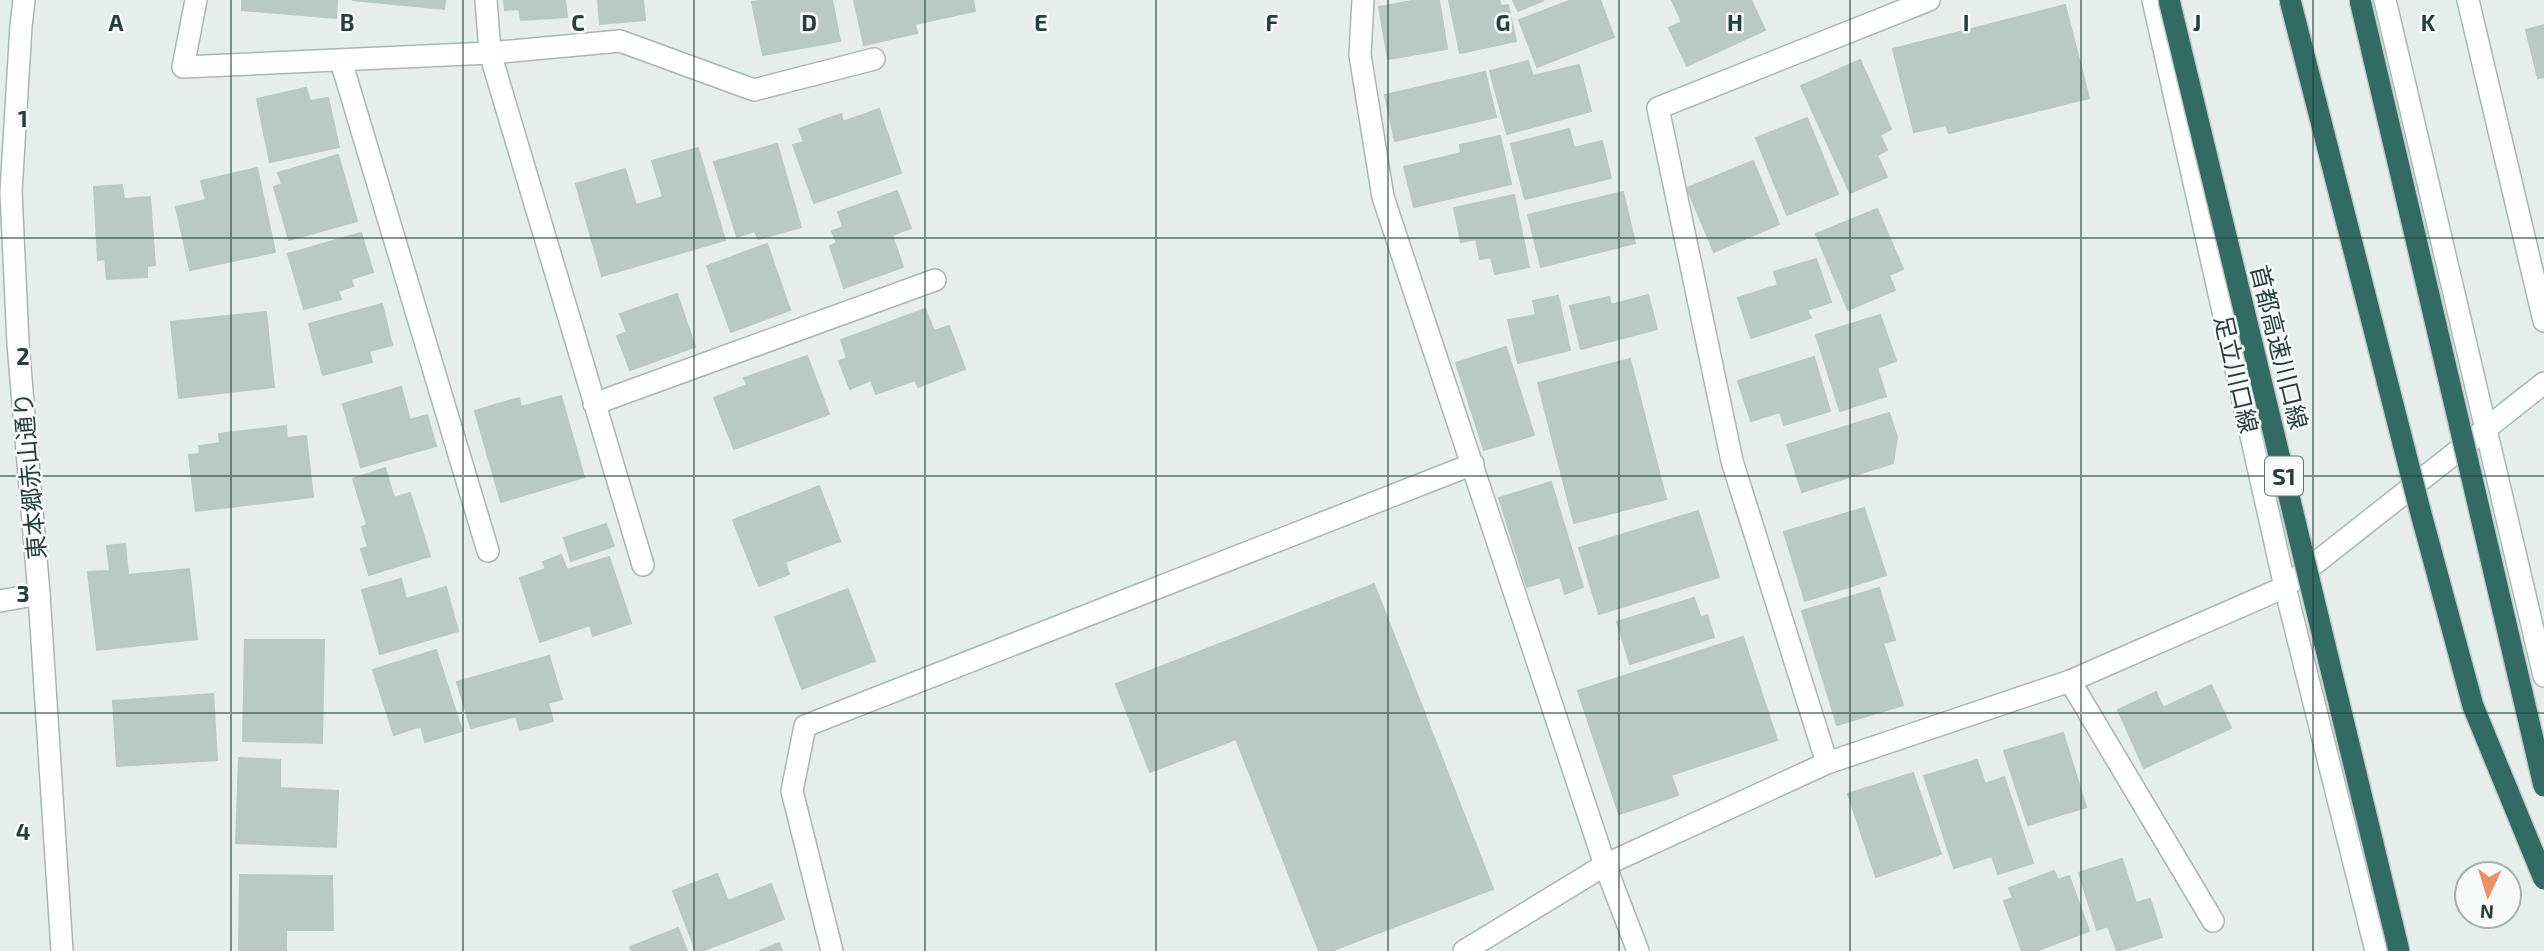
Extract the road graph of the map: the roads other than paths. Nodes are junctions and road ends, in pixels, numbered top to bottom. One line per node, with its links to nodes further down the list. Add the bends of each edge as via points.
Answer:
1 (24, 0): 15 (street, 東本郷赤山通り)
2 (196, 0): 14 (street, via 183,67)
3 (486, 0): 12 (street)
4 (1363, 0): 21 (street, via 1360,55 1383,197)
5 (1929, 0): 29 (street, via 1658,108 1732,461)
6 (2153, 0): 24 (street, 足立川口線)
7 (2169, 0): 39 (highway, 首都高速川口線 / S1, bridge)
8 (2290, 0): 32 (highway, bridge, via 2473,706)
9 (2360, 0): 30 (highway, bridge)
10 (2385, 0): 20 (street)
11 (2468, 0): 17 (street)
12 (490, 53): 13 (street, via 620,41 754,90); 14 (street); 19 (street)
13 (874, 59)
14 (341, 61): 22 (street)
15 (6, 192): 25 (street, 東本郷赤山通り)
16 (934, 280): 19 (street)
17 (2544, 321)
18 (2544, 383): 20 (street)
19 (594, 404): 23 (street)
20 (2486, 429): 24 (street); 27 (street)
21 (1473, 464): 31 (street); 35 (street, via 805,726 792,791)
22 (488, 551)
23 (643, 565)
24 (2285, 587): 28 (street); 38 (street, 足立川口線)
25 (39, 594): 26 (street); 34 (street, 東本郷赤山通り)
26 (0, 601)
27 (2544, 676)
28 (2070, 681): 29 (street); 33 (street)
29 (1827, 763): 31 (street)
30 (2544, 786)
31 (1605, 865): 36 (street); 37 (street)
32 (2544, 878)
33 (2213, 921)
34 (62, 951)
35 (832, 951)
36 (1464, 951)
37 (1638, 951)
38 (2376, 951)
39 (2399, 951)

